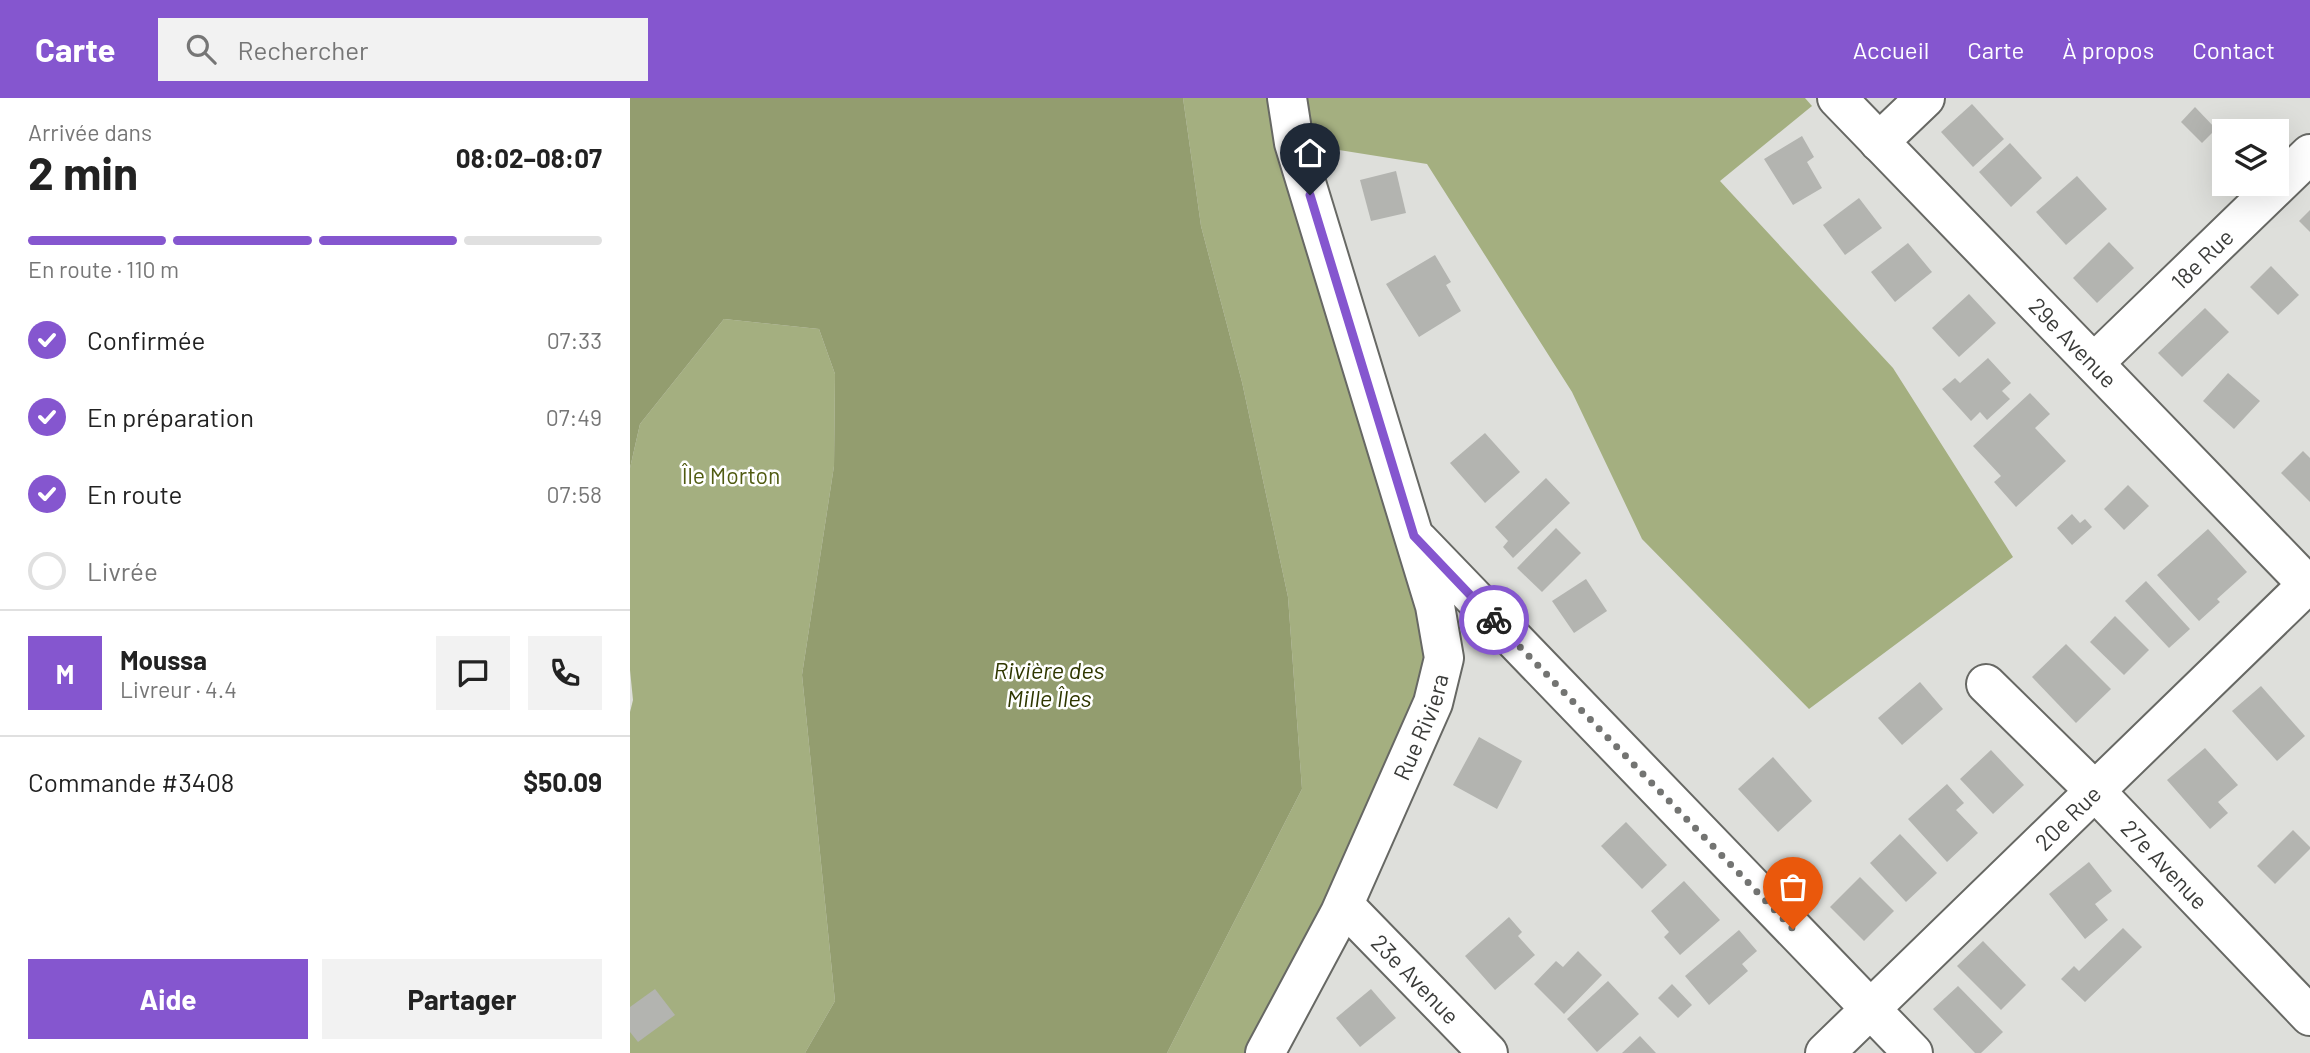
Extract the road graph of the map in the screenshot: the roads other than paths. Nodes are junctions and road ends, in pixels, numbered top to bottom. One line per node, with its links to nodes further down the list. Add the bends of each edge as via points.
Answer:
1 (1287, 98): 7 (street, Rue Riviera, via 1294,143)
2 (1837, 98): 4 (street, 29e Avenue)
3 (1925, 98): 4 (street)
4 (1879, 142): 6 (street, 29e Avenue)
5 (2310, 154): 6 (street, 18e Rue)
6 (2094, 363): 8 (street, 29e Avenue)
7 (1414, 536): 11 (street, Rue Riviera, via 1435,606 1444,658 1433,703); 12 (street)
8 (2309, 585): 10 (street, 20e Rue)
9 (1986, 684): 10 (street, 27e Avenue)
10 (2095, 791): 12 (street, 20e Rue); 13 (street, 27e Avenue)
11 (1344, 905): 14 (street, Rue Riviera); 15 (street, 23e Avenue)
12 (1871, 1009): 16 (street, 20e Rue); 17 (street)
13 (2310, 1016)
14 (1265, 1053)
15 (1488, 1053)
16 (1825, 1053)
17 (1913, 1053)

